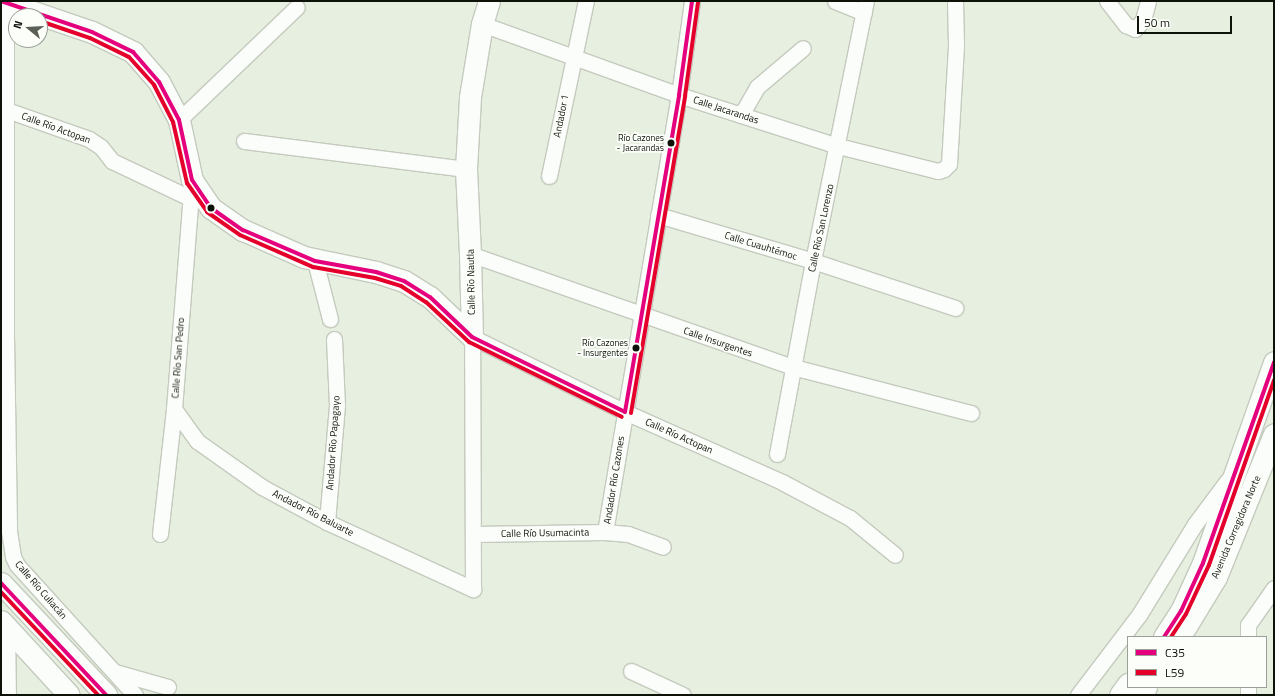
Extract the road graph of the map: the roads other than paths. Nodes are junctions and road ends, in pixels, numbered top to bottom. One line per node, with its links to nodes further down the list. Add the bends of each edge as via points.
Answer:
1 (489, 1): 11 (street, Calle Río Nautla)
2 (586, 1): 13 (street, Andador 1)
3 (692, 1): 14 (street, Andador Río Cazones)
4 (835, 1): 10 (street)
5 (955, 1): 19 (street, Calle Jacarandas, via 956,46 949,164 938,171)
6 (1107, 1): 7 (street, via 1126,25 1135,29 1143,20)
7 (1148, 1)
8 (3, 3): 15 (street, Calle Río Culiacán); 17 (street, via 92,32 133,52 159,82)
9 (297, 7): 17 (street)
10 (865, 7): 19 (street, Calle Río San Lorenzo)
11 (482, 24): 13 (street, Calle Jacarandas); 20 (street, Calle Río Nautla, via 470,97)
12 (803, 48): 16 (street, via 757,87)
13 (573, 56): 14 (street, Calle Jacarandas); 21 (street, Andador 1)
14 (679, 95): 16 (street, Calle Jacarandas); 23 (street, Andador Río Cazones)
15 (3, 109): 22 (street, Calle Río Actopan, via 89,139 112,161); 30 (street, Calle Río Culiacán)
16 (741, 115): 19 (street, Calle Jacarandas)
17 (179, 120): 22 (street)
18 (244, 142): 20 (street)
19 (838, 146): 26 (street, Calle Río San Lorenzo)
20 (466, 169): 24 (street, Calle Río Nautla)
21 (549, 176)
22 (191, 189): 25 (street, Calle Río Actopan, via 211,208 243,230); 35 (street, Calle Río San Pedro)
23 (658, 215): 26 (street, Calle Cuauhtémoc); 28 (street, Andador Río Cazones)
24 (470, 254): 28 (street, Calle Insurgentes); 31 (street, Calle Río Nautla)
25 (315, 261): 29 (street); 31 (street, Calle Río Actopan, via 376,272 404,281 430,297)
26 (813, 261): 27 (street, Calle Cuauhtémoc); 34 (street, Calle Río San Lorenzo)
27 (956, 308)
28 (642, 316): 34 (street, Calle Insurgentes); 36 (street, Andador Río Cazones)
29 (330, 319)
30 (4, 334): 55 (street, Calle Río Culiacán, via 9,531 13,557 17,565)
31 (472, 337): 36 (street, Calle Río Actopan); 44 (street, Calle Río Nautla)
32 (334, 339): 41 (street, Andador Río Papagayo, via 337,404)
33 (1274, 362): 40 (street, Avenida Corregidora Norte)
34 (793, 367): 37 (street, Calle Insurgentes); 39 (street, Calle Río San Lorenzo)
35 (174, 409): 41 (street, Andador Río Baluarte, via 196,441 262,487); 43 (street, Calle Río San Pedro)
36 (625, 412): 42 (street, Andador Río Cazones); 46 (street, Calle Río Actopan, via 782,482 850,518)
37 (971, 414)
38 (1274, 434): 53 (street, Avenida Corregidora Norte, via 1216,577)
39 (777, 454)
40 (1236, 468): 52 (street, Avenida Corregidora Norte, via 1203,563 1181,611); 63 (street, via 1196,524 1139,615)
41 (327, 522): 49 (street, Andador Río Baluarte)
42 (605, 532): 44 (street, Calle Río Usumacinta); 45 (street, Calle Río Usumacinta, via 628,534)
43 (160, 534)
44 (473, 534): 49 (street, Calle Río Nautla)
45 (663, 547)
46 (895, 555)
47 (1, 583): 60 (street)
48 (1274, 588): 51 (street)
49 (473, 589)
50 (4, 624): 58 (street); 59 (street)
51 (1248, 631)
52 (1165, 636)
53 (1181, 636)
54 (631, 671): 62 (street)
55 (116, 672): 57 (street); 61 (street, Calle Río Culiacán)
56 (1127, 685): 64 (street)
57 (168, 687)
58 (8, 695)
59 (69, 695)
60 (106, 695)
61 (135, 695)
62 (683, 695)
63 (1078, 695)
64 (1120, 695)

